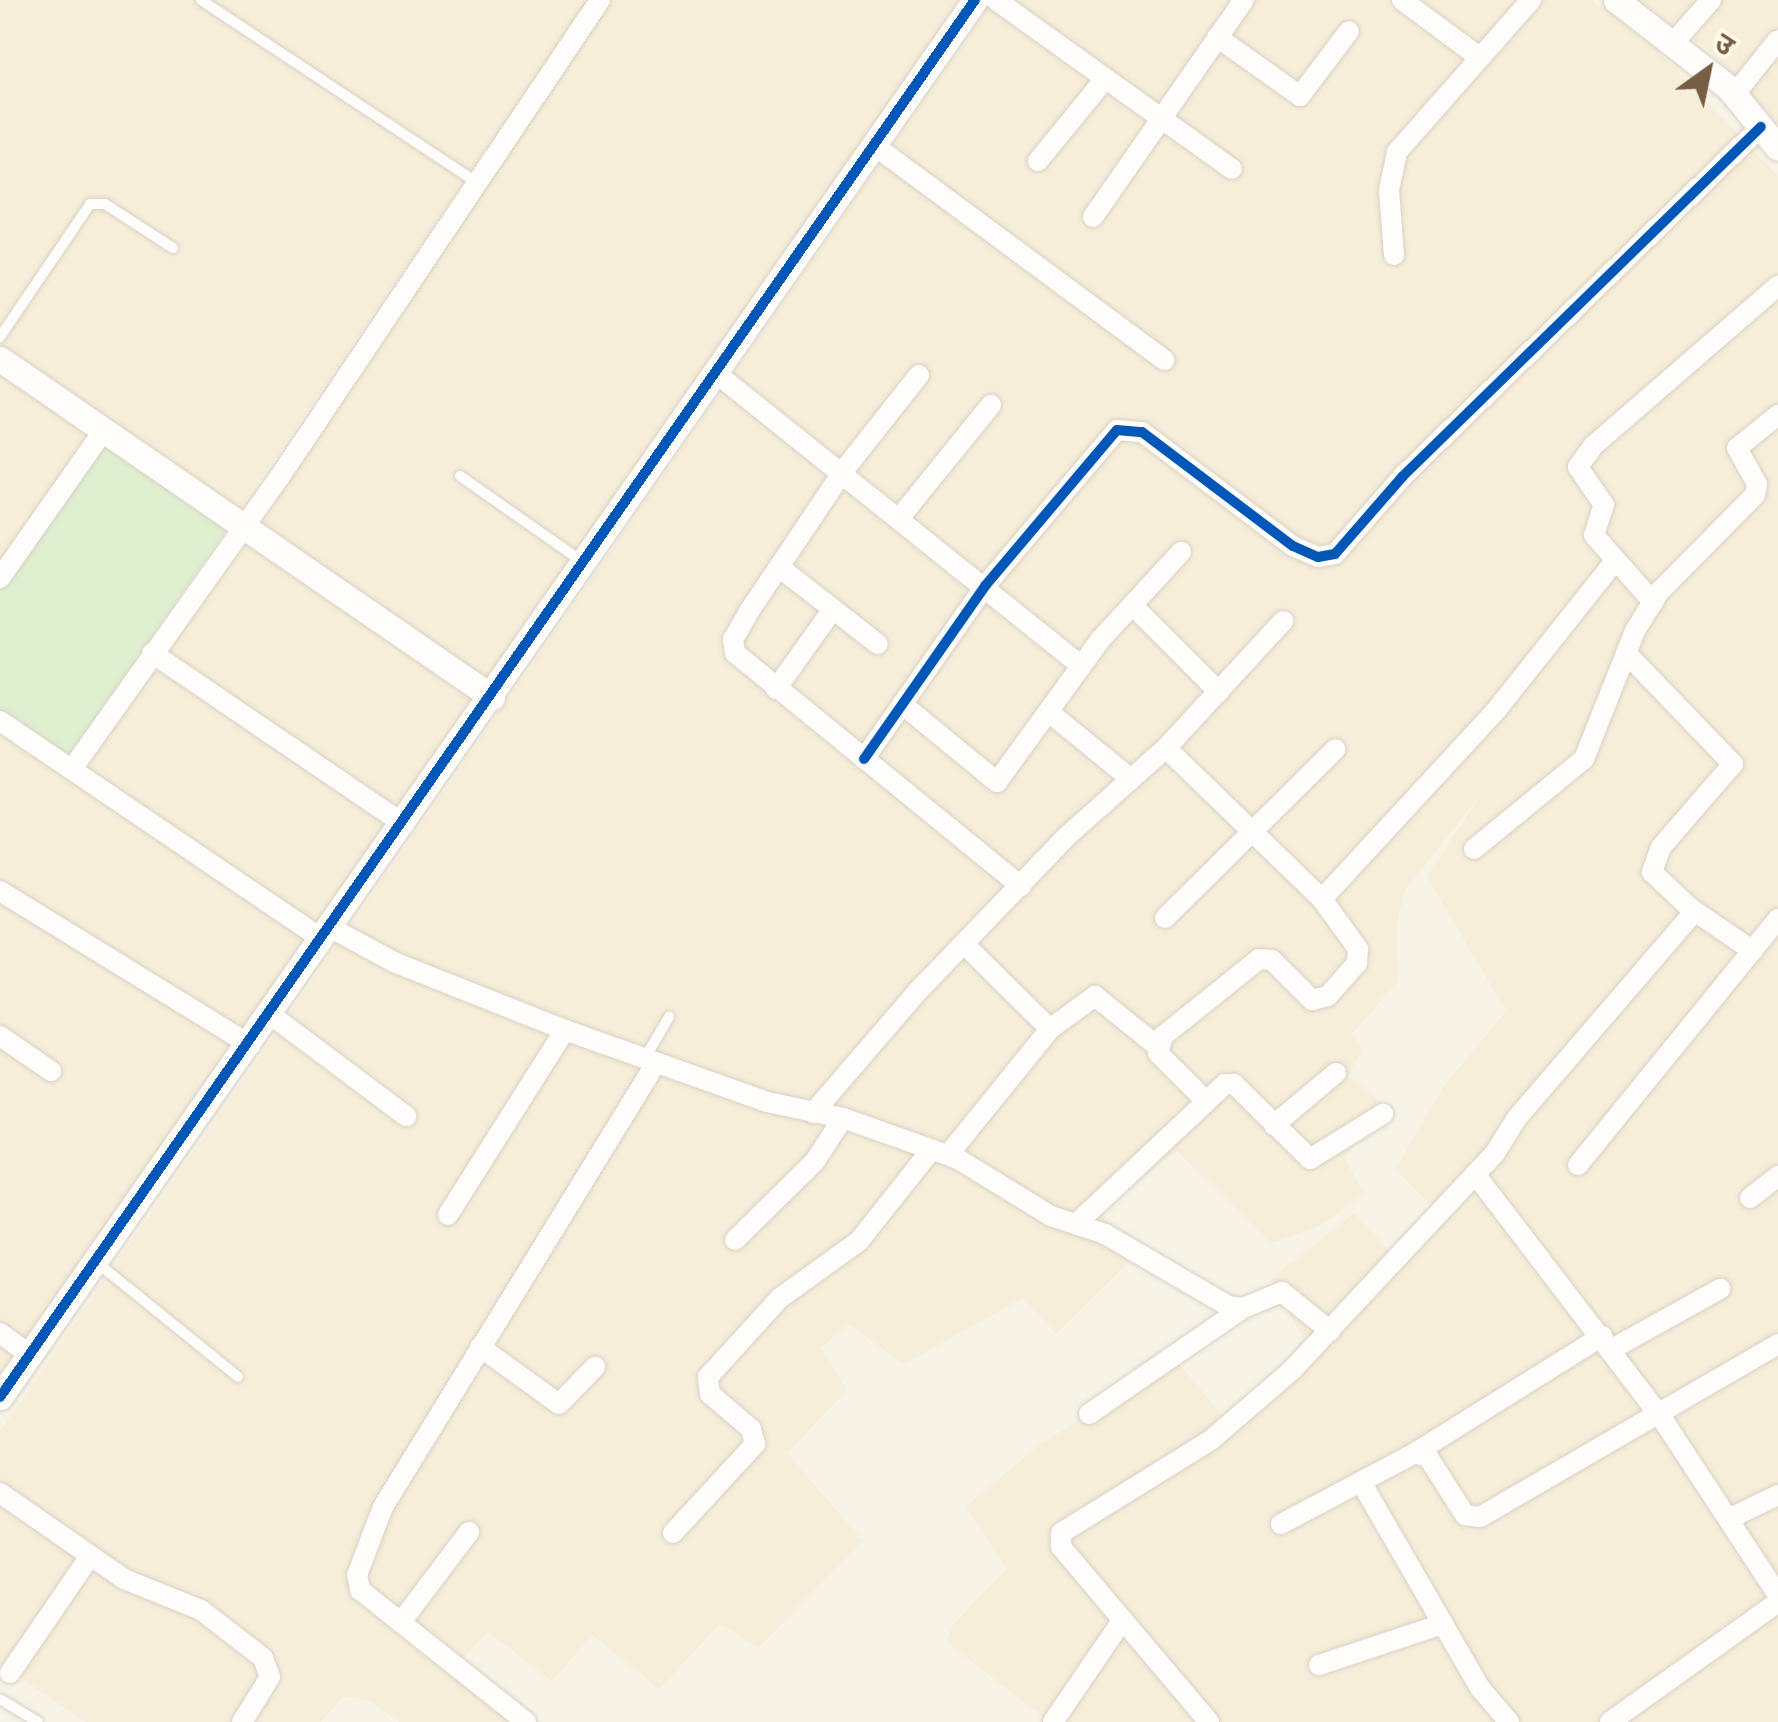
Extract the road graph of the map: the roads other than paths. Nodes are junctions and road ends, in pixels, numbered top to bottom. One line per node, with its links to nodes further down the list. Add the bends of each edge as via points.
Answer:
1 (201, 0): 23 (lane)
2 (976, 0): 19 (street)
3 (996, 0): 15 (street)
4 (1244, 0): 11 (street)
5 (1402, 0): 14 (street)
6 (1531, 0): 14 (street)
7 (1616, 0): 13 (street)
8 (1710, 0): 13 (street)
9 (592, 3): 23 (street)
10 (1349, 31): 11 (street, via 1300,96)
11 (1216, 37): 17 (street)
12 (1778, 40): 16 (street)
13 (1673, 43): 16 (street)
14 (1479, 57): 26 (street, via 1396,152 1389,190)
15 (1104, 80): 17 (street); 21 (street)
16 (1734, 95): 18 (street)
17 (1158, 120): 22 (street); 24 (street)
18 (1761, 127): 20 (street); 45 (street, via 1402,476 1336,554 1318,557 1293,546 1126,426)
19 (875, 146): 30 (street); 31 (street)
20 (1778, 148)
21 (1038, 161)
22 (1232, 169)
23 (478, 184): 39 (street)
24 (1093, 217)
25 (173, 248): 28 (lane, via 105,204 90,204)
26 (1394, 255)
27 (1778, 286): 41 (street, via 1582,458 1581,474 1604,505 1594,535)
28 (0, 337)
29 (0, 359): 35 (street)
30 (1164, 360)
31 (717, 374): 36 (street); 42 (street)
32 (919, 375): 36 (street)
33 (992, 405): 38 (street)
34 (1778, 416): 46 (street, via 1737,448 1757,484 1755,495)
35 (104, 430): 39 (street); 44 (street)
36 (844, 470): 38 (street); 43 (street)
37 (460, 476): 42 (lane)
38 (901, 516): 45 (street)
39 (245, 522): 51 (street); 56 (street)
40 (1181, 552): 47 (street)
41 (1615, 561): 46 (street); 70 (street, via 1498,708)
42 (585, 564): 56 (street)
43 (779, 566): 48 (street); 54 (street, via 732,639 735,653)
44 (0, 578)
45 (985, 586): 53 (street); 57 (street)
46 (1653, 602): 52 (street)
47 (1132, 605): 53 (street); 55 (street)
48 (833, 610): 50 (street); 54 (street)
49 (1283, 621): 55 (street)
50 (878, 644)
51 (152, 654): 63 (street); 65 (street)
52 (1627, 654): 67 (street, via 1584,759); 71 (street, via 1733,764 1653,863 1655,878)
53 (1081, 666): 58 (street)
54 (776, 688): 62 (street)
55 (1219, 692): 60 (street)
56 (492, 698): 65 (street)
57 (902, 704): 58 (street, via 997,782); 62 (street)
58 (1049, 712): 64 (street)
59 (0, 721): 63 (street)
60 (1166, 748): 64 (street); 66 (street)
61 (1336, 749): 66 (street)
62 (864, 759): 68 (street)
63 (72, 769): 74 (street)
64 (1132, 779): 68 (street)
65 (404, 824): 74 (street)
66 (1254, 829): 70 (street); 72 (street)
67 (1474, 849)
68 (1020, 886): 75 (street)
69 (0, 891): 82 (street)
70 (1322, 899): 83 (street, via 1358,948 1357,963 1328,996 1312,1000 1272,960 1250,962)
71 (1695, 911): 76 (street); 95 (street)
72 (1165, 918)
73 (1778, 918): 76 (street)
74 (327, 934): 77 (street); 80 (street)
75 (965, 945): 79 (street); 88 (street)
76 (1754, 950): 94 (street)
77 (271, 1015): 82 (street); 90 (street)
78 (668, 1018): 84 (lane)
79 (1050, 1029): 83 (street, via 1096,996); 93 (street)
80 (564, 1030): 84 (street); 98 (street)
81 (0, 1036): 85 (street)
82 (250, 1046): 101 (street)
83 (1158, 1046): 87 (street)
84 (650, 1061): 88 (street); 108 (street)
85 (51, 1071)
86 (1336, 1073): 92 (street)
87 (1204, 1099): 92 (street, via 1234,1084); 99 (street)
88 (814, 1114): 91 (street)
89 (1383, 1114): 92 (street, via 1310,1159)
90 (406, 1116)
91 (843, 1118): 93 (street); 100 (street, via 815,1160)
92 (1274, 1125)
93 (940, 1152): 99 (street); 122 (street, via 859,1242 780,1298 708,1377 710,1394 752,1429 755,1444)
94 (1578, 1165)
95 (1475, 1174): 104 (street); 106 (street)
96 (1778, 1176): 97 (street)
97 (1750, 1198)
98 (448, 1215)
99 (1076, 1224): 103 (street)
100 (735, 1240)
101 (94, 1261): 109 (street); 111 (lane)
102 (1720, 1288): 106 (street)
103 (1242, 1308): 104 (street, via 1282,1292); 113 (street)
104 (1330, 1332): 126 (street, via 1211,1440 1061,1533 1061,1546)
105 (0, 1333): 109 (street)
106 (1607, 1342): 114 (street); 115 (street)
107 (1778, 1344): 114 (street)
108 (480, 1347): 110 (street, via 559,1404); 125 (street, via 383,1507 362,1555 360,1590)
109 (29, 1354): 112 (street)
110 (594, 1367)
111 (238, 1376)
112 (0, 1396)
113 (1089, 1414)
114 (1661, 1417): 115 (street, via 1480,1517 1466,1515 1428,1458); 119 (street)
115 (1415, 1453): 116 (street)
116 (1361, 1482): 120 (street); 127 (street)
117 (0, 1493): 123 (street)
118 (1778, 1496): 119 (street)
119 (1728, 1519): 124 (street)
120 (1282, 1524)
121 (470, 1532): 125 (street)
122 (673, 1533)
123 (90, 1556): 129 (street); 132 (street, via 150,1594 201,1610 263,1658 270,1677)
124 (1778, 1599): 137 (street)
125 (400, 1622): 133 (street)
126 (1122, 1622): 134 (street); 135 (street)
127 (1443, 1624): 128 (street); 136 (street, via 1480,1688)
128 (1320, 1665)
129 (10, 1673)
130 (0, 1698): 131 (lane)
131 (38, 1722)
132 (242, 1722)
133 (526, 1722)
134 (1053, 1722)
135 (1208, 1722)
136 (1509, 1722)
137 (1610, 1722)

